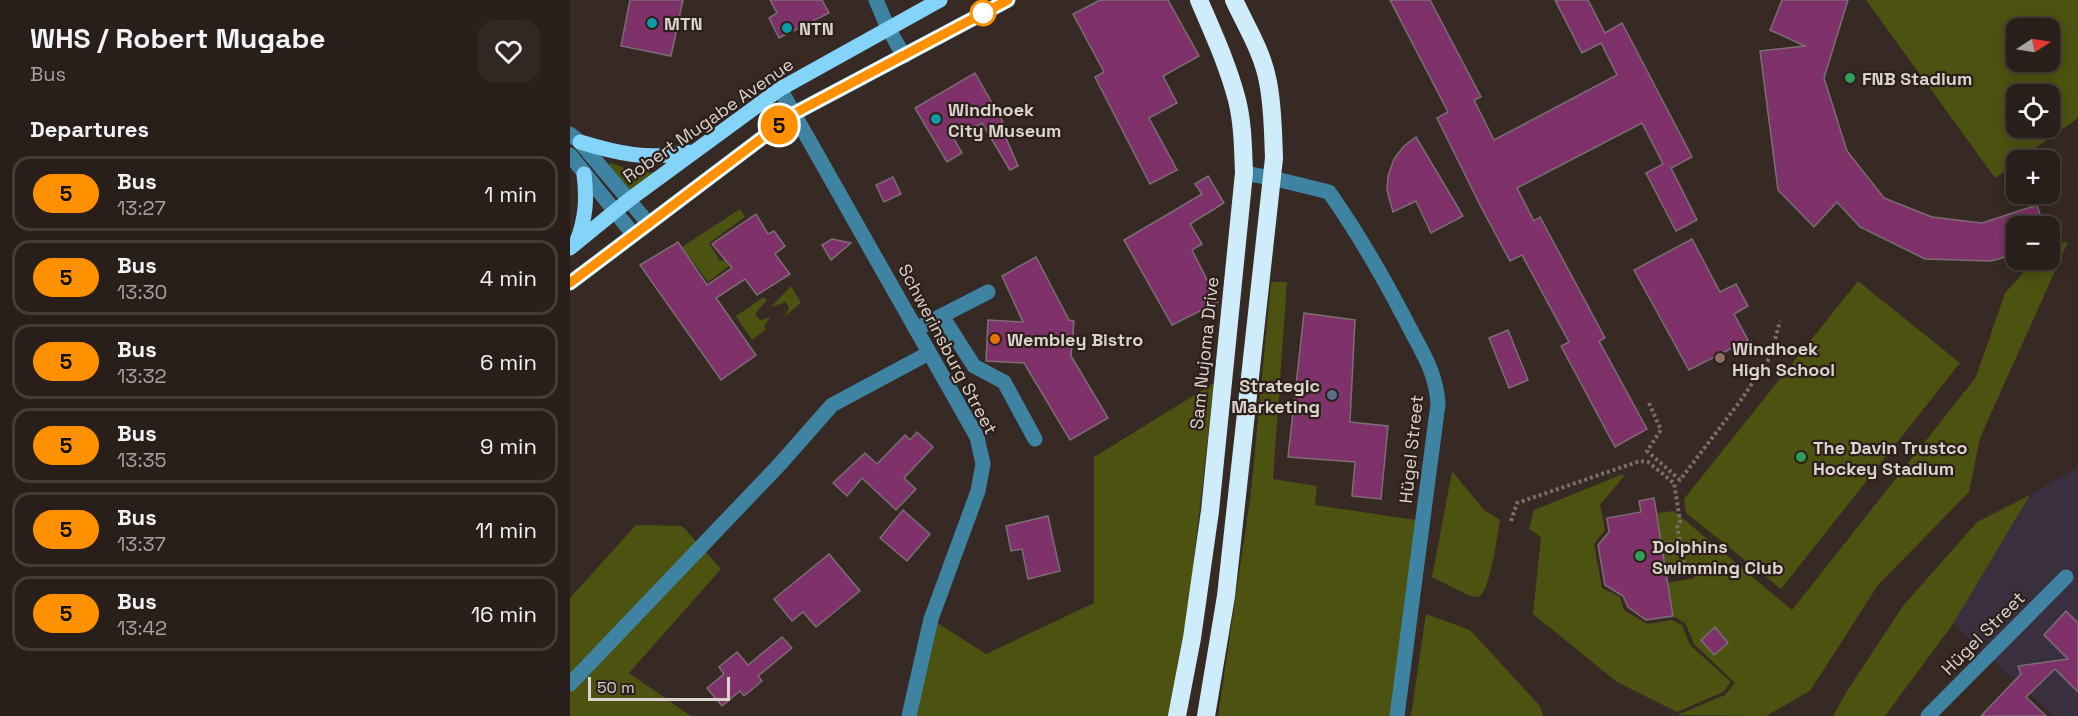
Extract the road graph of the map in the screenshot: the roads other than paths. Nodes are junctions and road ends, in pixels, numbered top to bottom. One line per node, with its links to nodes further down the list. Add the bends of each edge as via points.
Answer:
1 (876, 0): 6 (street)
2 (940, 0): 6 (main road, Robert Mugabe Avenue)
3 (1008, 0): 7 (main road)
4 (1199, 0): 13 (highway, Sam Nujoma Drive, via 1237,101)
5 (1234, 0): 15 (highway, via 1268,81)
6 (888, 28): 7 (street); 8 (main road, Robert Mugabe Avenue)
7 (904, 56): 9 (main road)
8 (780, 89): 9 (street, Schwerinsburg Street); 11 (main road, Robert Mugabe Avenue)
9 (795, 113): 18 (main road); 24 (street, Schwerinsburg Street)
10 (575, 138): 11 (main road, via 619,154 646,157); 16 (street)
11 (697, 150): 16 (main road, Robert Mugabe Avenue)
12 (570, 155): 14 (street)
13 (1244, 173): 15 (street, Hügel Street); 30 (highway, Sam Nujoma Drive, via 1210,511)
14 (584, 174): 17 (street); 20 (main road, via 584,224)
15 (1272, 178): 31 (highway, via 1226,596); 32 (street, Hügel Street, via 1329,192 1356,229 1435,378 1438,404)
16 (630, 199): 17 (main road, Robert Mugabe Avenue); 18 (street)
17 (614, 212): 19 (street); 20 (main road, Robert Mugabe Avenue)
18 (648, 223): 19 (main road)
19 (633, 234): 21 (main road)
20 (573, 246)
21 (570, 283)
22 (988, 292): 23 (street)
23 (942, 316): 24 (street); 26 (street, via 970,362 1004,382)
24 (916, 328): 25 (street, Schwerinsburg Street)
25 (929, 353): 28 (street, via 832,405); 29 (street, Schwerinsburg Street, via 978,437 983,464 978,491 931,619)
26 (1035, 438)
27 (2066, 578): 33 (street, Hügel Street)
28 (570, 684)
29 (909, 716)
30 (1177, 716)
31 (1206, 716)
32 (1397, 716)
33 (1928, 716)

